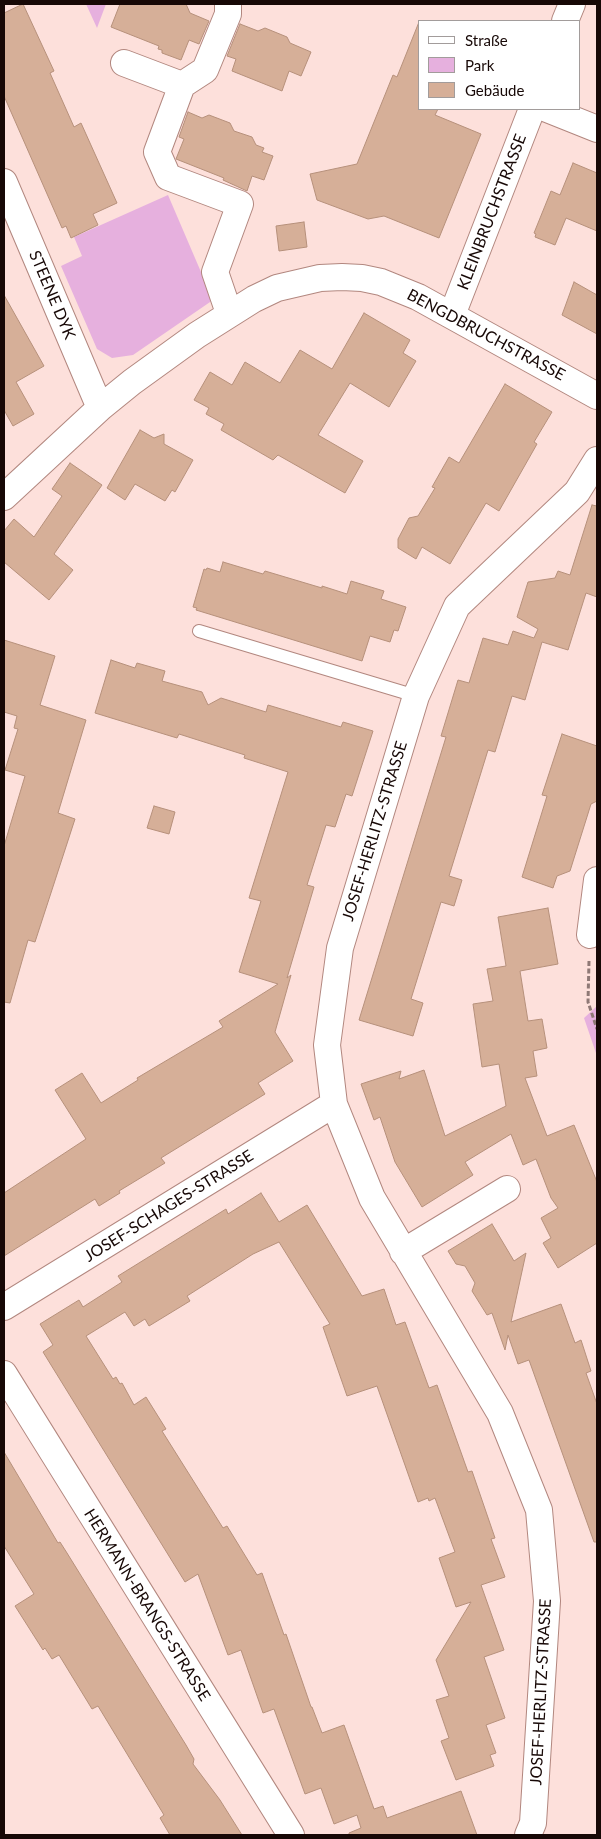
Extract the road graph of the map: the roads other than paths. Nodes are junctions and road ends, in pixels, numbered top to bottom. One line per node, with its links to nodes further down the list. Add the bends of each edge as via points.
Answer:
1 (228, 4): 5 (street, via 228,14 205,70)
2 (572, 4): 3 (street)
3 (565, 20)
4 (124, 63): 5 (street)
5 (182, 85): 10 (street, via 157,152 168,177 240,204 215,272)
6 (532, 110): 11 (street, KLEINBRUCHSTRASSE)
7 (550, 110): 8 (street)
8 (597, 129)
9 (4, 182): 13 (street, STEENE DYK)
10 (229, 313): 11 (street, BENGDBRUCHSTRASSE, via 277,288 320,278 342,277 381,282 418,296); 13 (street, BENGDBRUCHSTRASSE, via 165,357)
11 (452, 315): 12 (street, BENGDBRUCHSTRASSE)
12 (597, 396)
13 (100, 408): 15 (street, BENGDBRUCHSTRASSE)
14 (597, 460): 17 (street, JOSEF-HERLITZ-STRASSE, via 577,492 457,606)
15 (4, 497)
16 (198, 631): 17 (lane)
17 (416, 696): 20 (street, JOSEF-HERLITZ-STRASSE, via 340,948 327,1045)
18 (597, 880): 19 (street)
19 (590, 935)
20 (334, 1104): 22 (street, JOSEF-HERLITZ-STRASSE, via 372,1198); 23 (street, JOSEF-SCHAGES-STRASSE)
21 (507, 1189): 22 (street)
22 (403, 1252): 26 (street, JOSEF-HERLITZ-STRASSE, via 500,1413 539,1510 547,1601 533,1823)
23 (4, 1307)
24 (4, 1374): 25 (street, HERMANN-BRANGS-STRASSE)
25 (291, 1835)
26 (528, 1835)

